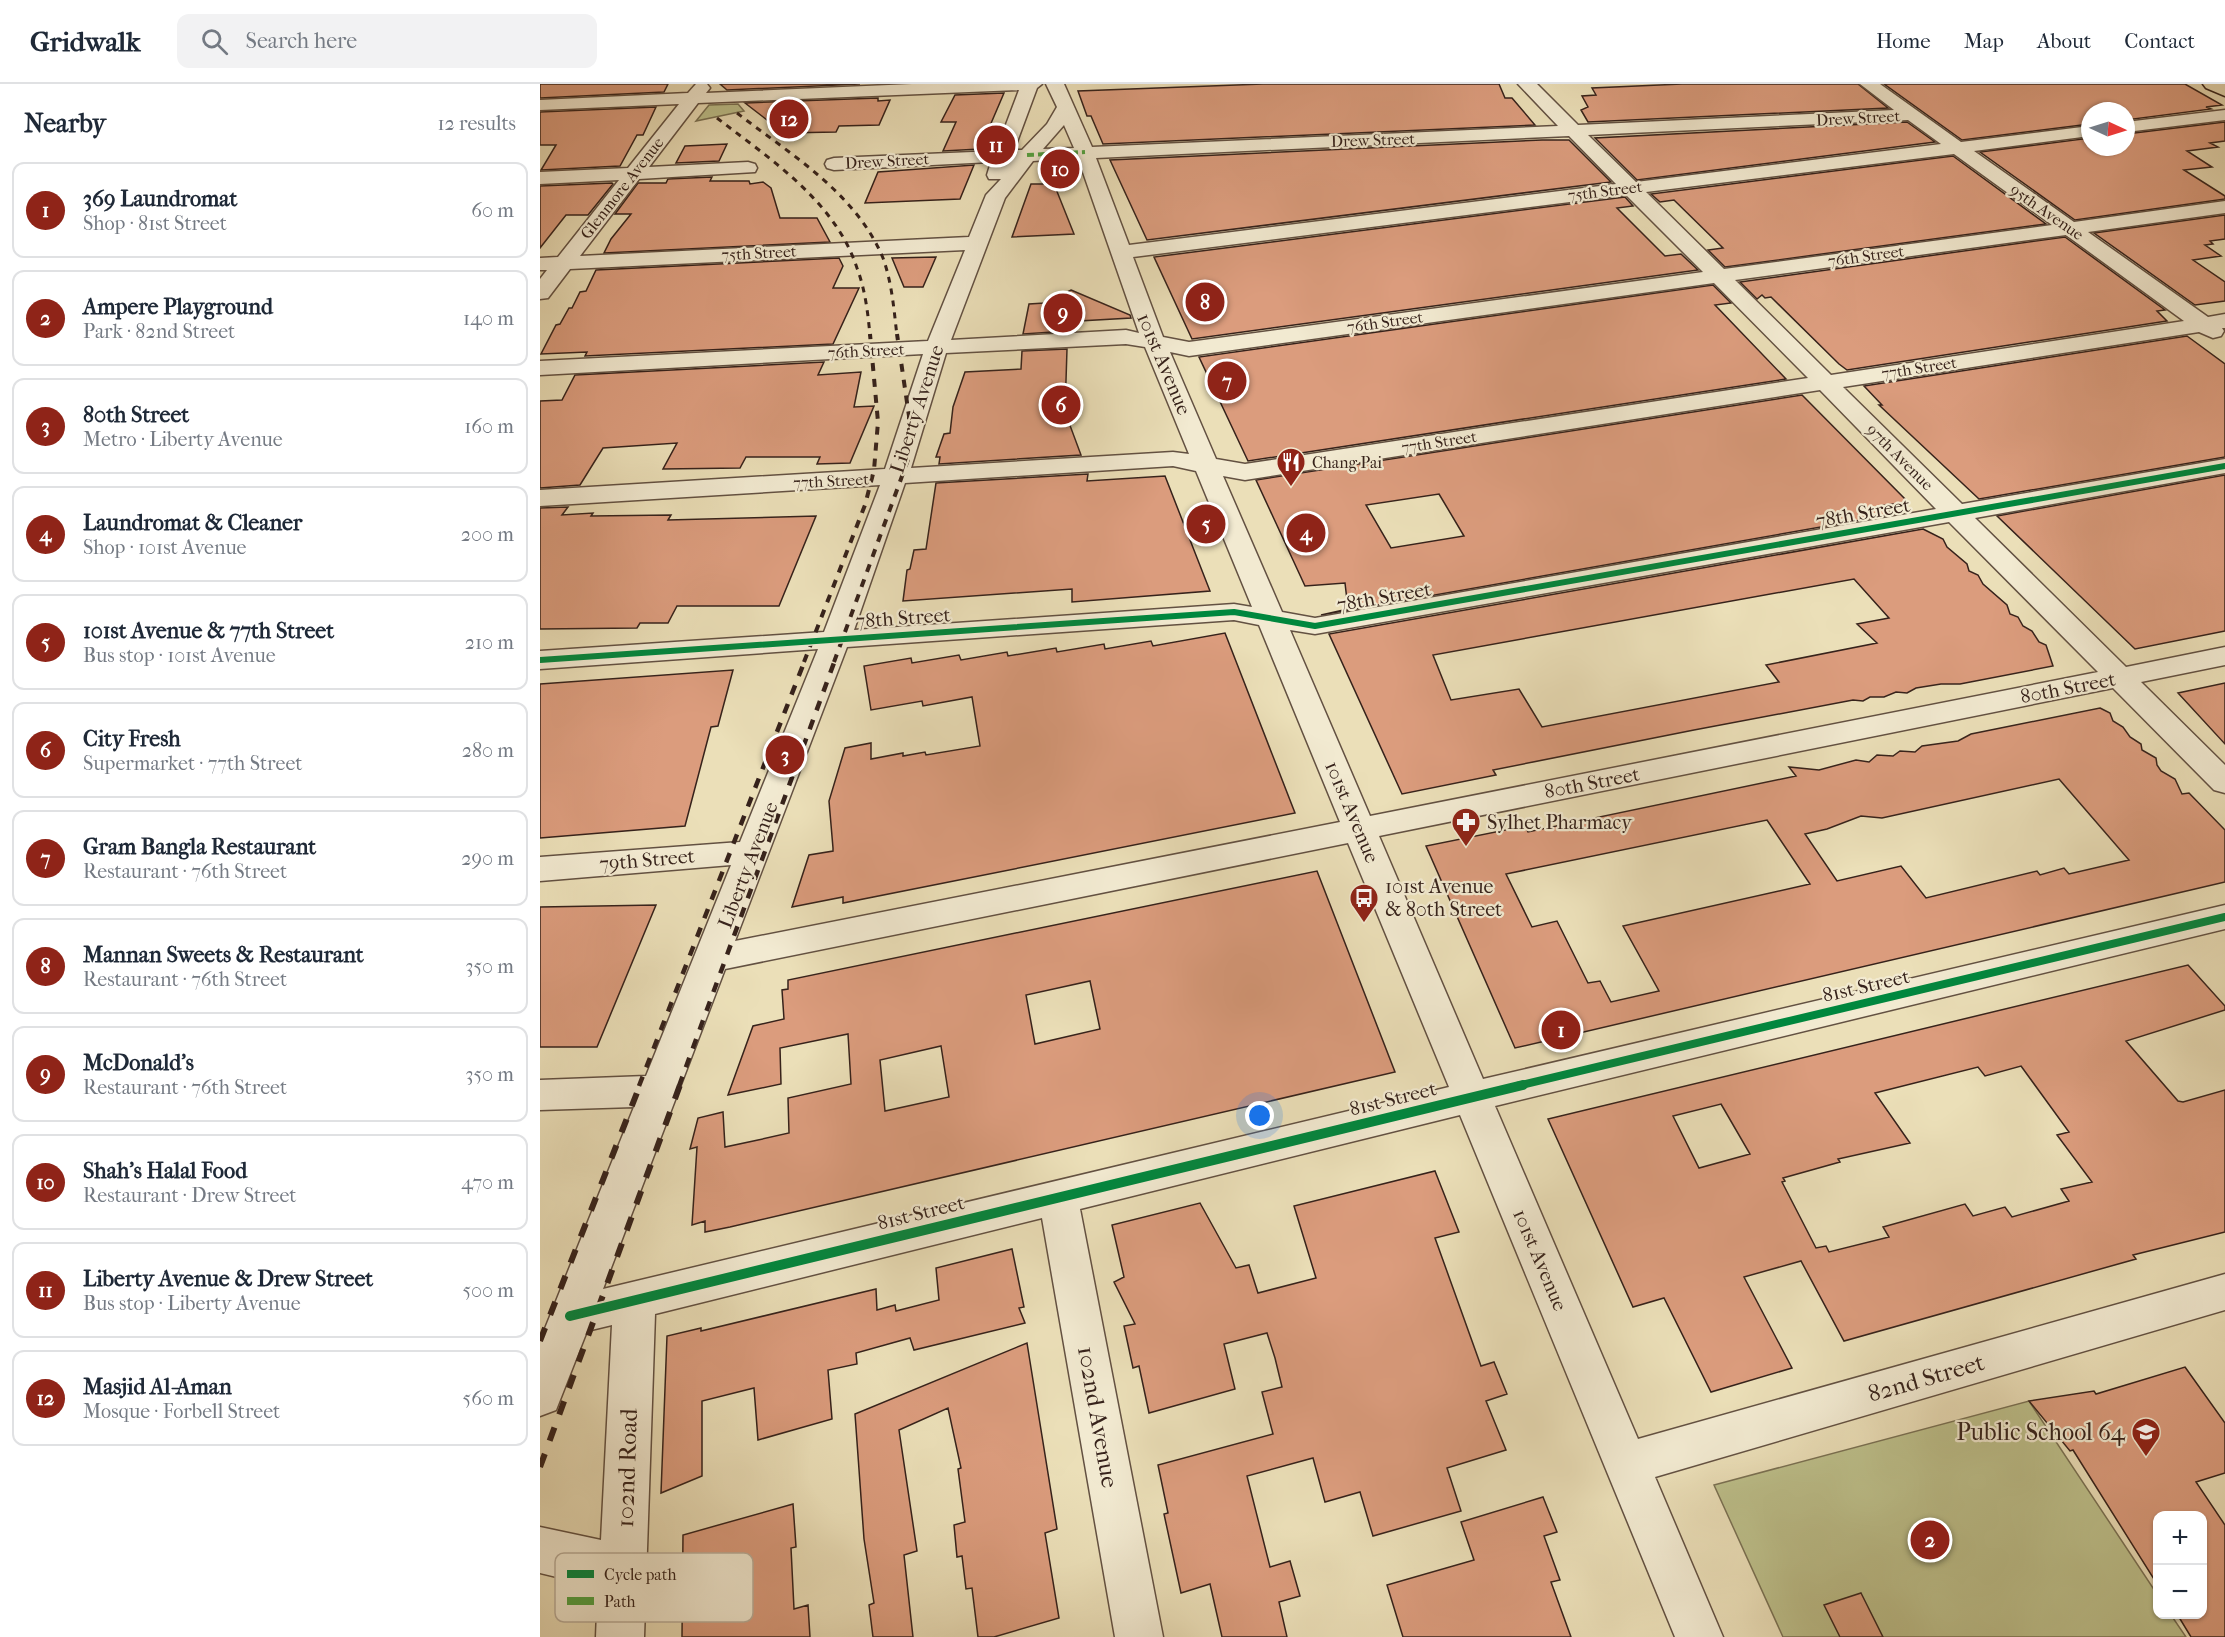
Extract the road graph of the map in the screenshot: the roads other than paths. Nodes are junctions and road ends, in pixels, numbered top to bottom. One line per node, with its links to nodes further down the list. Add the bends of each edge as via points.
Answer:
1 (1031, 84): 6 (street); 18 (street, Liberty Avenue)
2 (1055, 84): 9 (street, 101st Avenue)
3 (1527, 84): 13 (street, 97th Avenue)
4 (1869, 84): 10 (street, 95th Avenue)
5 (2212, 84): 7 (main road)
6 (698, 91): 8 (street); 21 (street, Glenmore Avenue)
7 (2225, 91)
8 (540, 105)
9 (1065, 108): 16 (street, 101st Avenue); 17 (street, Liberty Avenue)
10 (1911, 115): 13 (street, Drew Street); 15 (street, 95th Avenue)
11 (2225, 115): 12 (street)
12 (2135, 126)
13 (1574, 131): 16 (street, Drew Street); 23 (street, 97th Avenue)
14 (2081, 132): 15 (street, 75th Street)
15 (1956, 147): 23 (street, 75th Street); 26 (street, 95th Avenue)
16 (1085, 152): 17 (street, Drew Street); 28 (street, 101st Avenue)
17 (1027, 155): 18 (street, Drew Street); 24 (street, Liberty Avenue)
18 (1003, 156): 19 (street, Drew Street); 24 (street, Liberty Avenue, via 992,189)
19 (834, 164)
20 (748, 168): 21 (street)
21 (633, 173): 22 (street); 29 (street, Glenmore Avenue)
22 (540, 177)
23 (1631, 188): 28 (street, 75th Street); 31 (street, 97th Avenue)
24 (996, 195): 27 (street, Liberty Avenue)
25 (2225, 207): 26 (street, 76th Street)
26 (2069, 228): 31 (street, 76th Street); 33 (street, 95th Avenue)
27 (977, 243): 29 (street, 75th Street); 36 (street, Liberty Avenue)
28 (1120, 252): 35 (street, 101st Avenue)
29 (563, 263): 30 (street, 75th Street); 32 (street, Glenmore Avenue)
30 (540, 264)
31 (1719, 276): 35 (street, 76th Street, via 1189,349); 38 (street, 97th Avenue)
32 (540, 293)
33 (2214, 322): 34 (street, 95th Avenue); 38 (street, 77th Street)
34 (2225, 339)
35 (1155, 343): 36 (street, 76th Street, via 1126,337); 40 (street, 101st Avenue)
36 (937, 347): 37 (street, 76th Street); 41 (street, Liberty Avenue)
37 (540, 368)
38 (1825, 382): 40 (street, 77th Street, via 1245,472); 43 (street, 97th Avenue)
39 (2225, 465): 43 (street, 78th Street)
40 (1208, 466): 41 (street, 77th Street, via 1173,459); 44 (street, 101st Avenue)
41 (895, 477): 42 (street, 77th Street); 45 (street, Liberty Avenue)
42 (540, 498)
43 (1955, 513): 44 (street, 78th Street, via 1315,626); 48 (street, 97th Avenue)
44 (1272, 618): 45 (street, 78th Street, via 1234,612); 50 (street, 101st Avenue)
45 (836, 639): 47 (street, 78th Street); 51 (street, Liberty Avenue)
46 (2225, 656): 48 (street, 80th Street)
47 (540, 660)
48 (2120, 677): 49 (street, 97th Avenue); 50 (street, 80th Street)
49 (2225, 783)
50 (1359, 830): 54 (street, 80th Street); 57 (street, 101st Avenue)
51 (754, 852): 52 (street, 79th Street); 54 (street, Liberty Avenue)
52 (540, 869)
53 (2225, 917): 57 (street, 81st Street)
54 (711, 959): 55 (street, Liberty Avenue)
55 (659, 1091): 56 (street); 61 (street, Liberty Avenue)
56 (540, 1095)
57 (1471, 1097): 58 (street, 81st Street); 63 (street, 101st Avenue)
58 (1058, 1197): 60 (street, 81st Street); 69 (street, 102nd Avenue)
59 (2225, 1292): 63 (street, 82nd Street)
60 (634, 1300): 61 (street, 81st Street); 66 (street, 102nd Road)
61 (570, 1317): 62 (street, Liberty Avenue)
62 (540, 1396)
63 (1626, 1464): 70 (street, 101st Avenue)
64 (540, 1550): 65 (street)
65 (555, 1553)
66 (624, 1553)
67 (621, 1622): 68 (street, 102nd Road)
68 (620, 1637)
69 (1139, 1637)
70 (1699, 1637)

